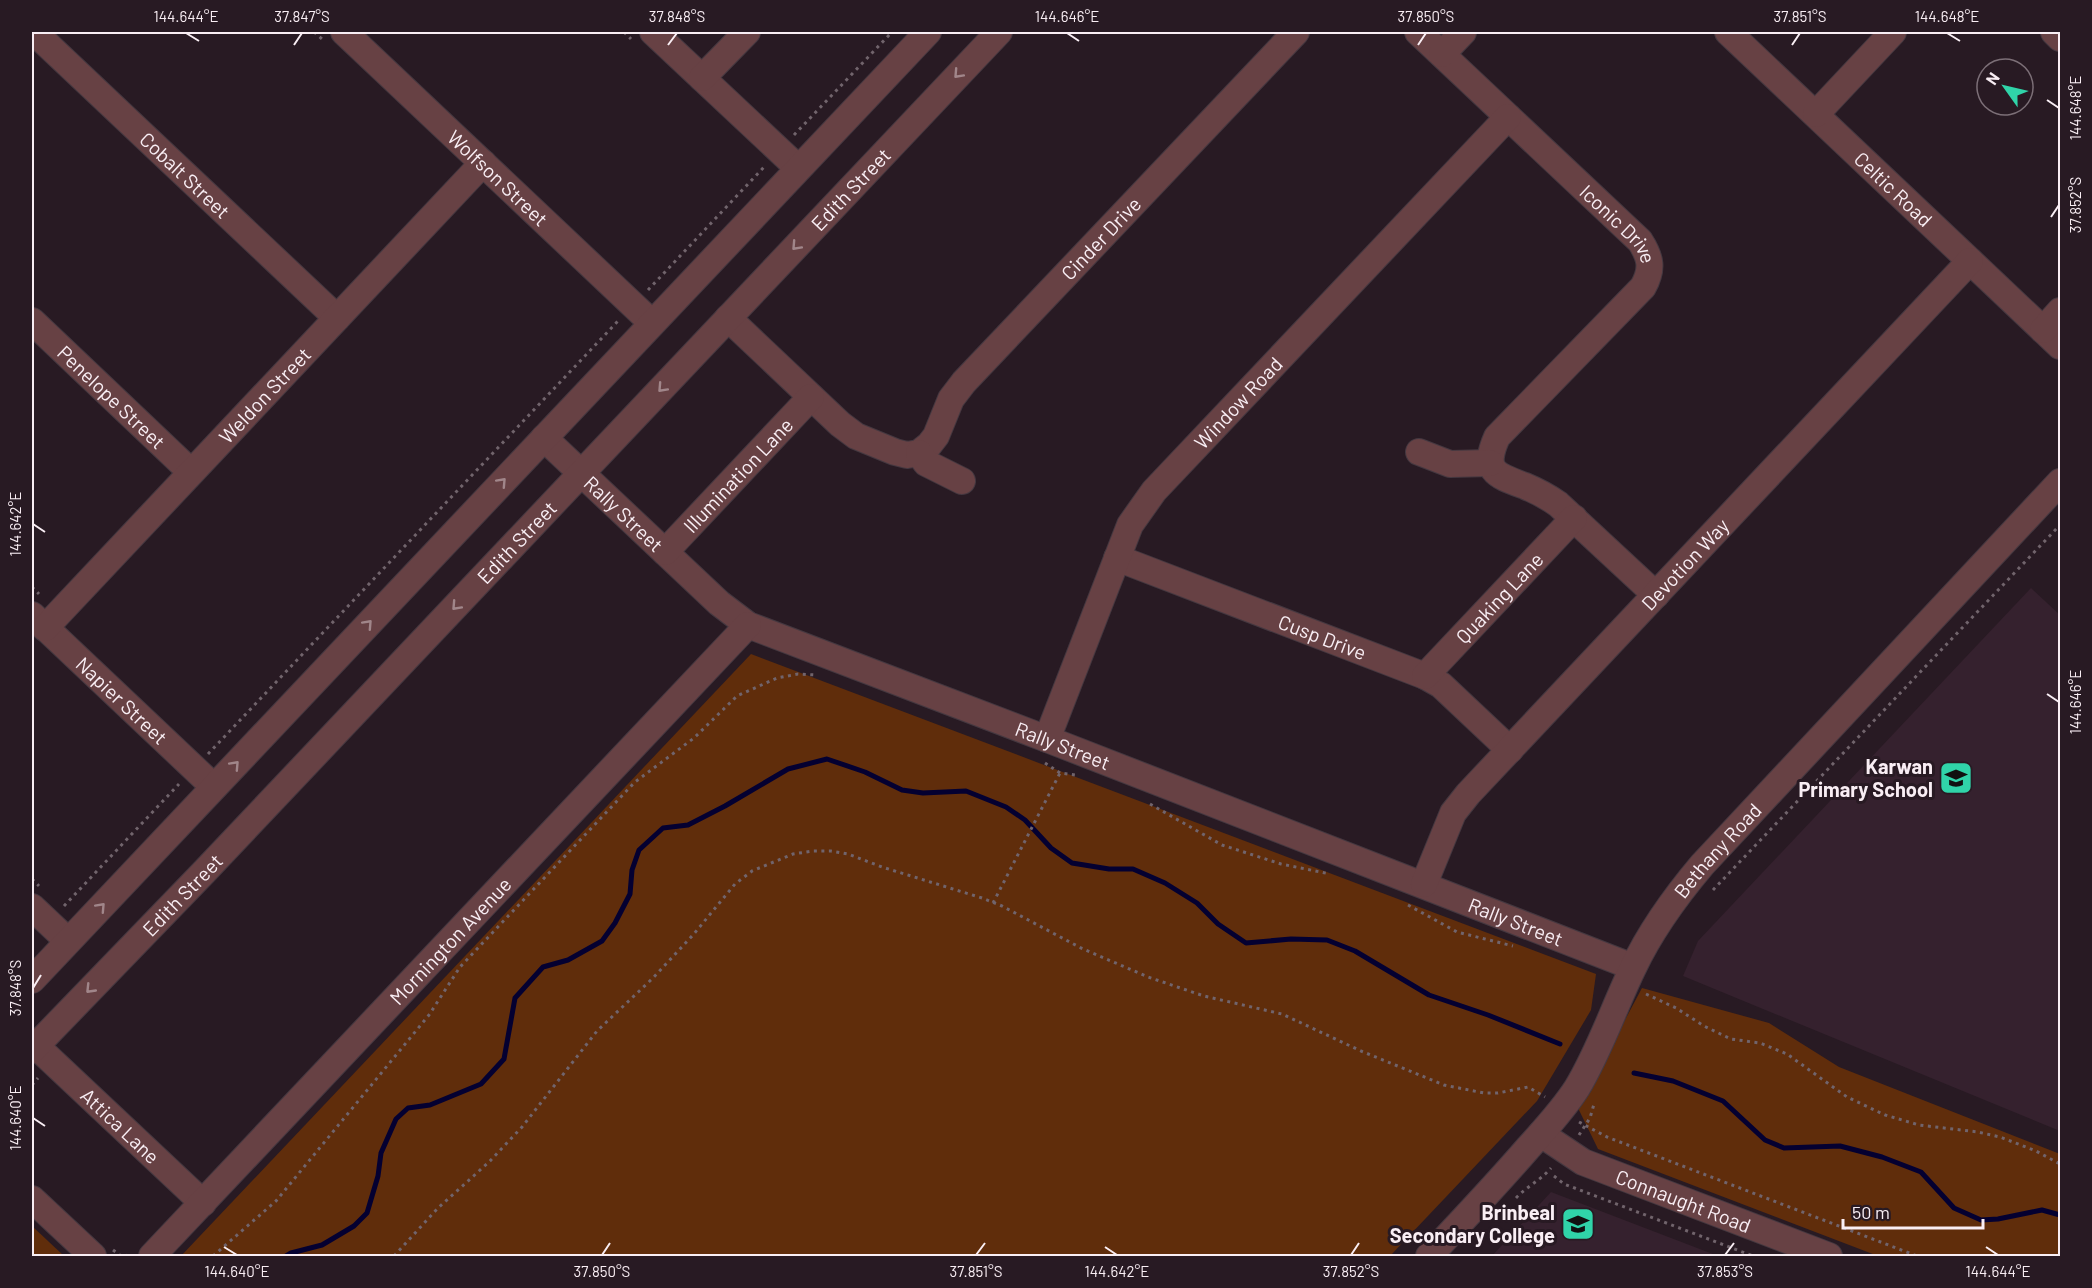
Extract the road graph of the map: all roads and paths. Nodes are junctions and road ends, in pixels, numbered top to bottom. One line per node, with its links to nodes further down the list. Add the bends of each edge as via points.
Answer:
1 (34, 32): 24 (street, Cobalt Street)
2 (344, 32): 20 (street, Wolfson Street)
3 (653, 32): 16 (street)
4 (747, 32): 16 (street)
5 (892, 32): 19 (path)
6 (928, 32): 21 (street)
7 (999, 32): 25 (street, Edith Street, one-way to 25)
8 (1296, 32): 32 (street, Cinder Drive, via 964,382 951,399 936,436)
9 (1418, 32): 15 (street, Iconic Drive)
10 (1463, 32): 15 (street)
11 (1728, 32): 17 (street, Celtic Road)
12 (1893, 32): 17 (street)
13 (2054, 32): 14 (street)
14 (2061, 38)
15 (1442, 54): 18 (street, Iconic Drive)
16 (702, 78): 19 (street)
17 (1816, 114): 22 (street, Celtic Road)
18 (1508, 117): 33 (street, Iconic Drive, via 1640,242 1651,264 1643,287 1497,437); 41 (street, Window Road, via 1154,491 1130,525)
19 (779, 151): 21 (street); 23 (path)
20 (483, 163): 23 (street, Wolfson Street); 24 (street, Weldon Street)
21 (798, 168): 27 (street)
22 (1970, 261): 28 (street, Celtic Road); 42 (street, Devotion Way)
23 (633, 305): 27 (street, Wolfson Street); 49 (path)
24 (337, 318): 34 (street, Weldon Street)
25 (728, 318): 29 (street); 35 (street, Edith Street, one-way to 35)
26 (32, 321): 34 (street, Penelope Street)
27 (652, 323): 30 (street)
28 (2055, 329)
29 (811, 397): 32 (street, via 856,436 907,455); 40 (street, Illumination Lane)
30 (544, 438): 35 (street, Rally Street); 52 (street, one-way to 30)
31 (1419, 452): 33 (street, via 1450,464)
32 (919, 453): 36 (street, via 926,463)
33 (1490, 463): 38 (street, via 1495,474 1545,495)
34 (191, 472): 43 (street, Weldon Street)
35 (581, 473): 40 (street, Rally Street); 64 (street, Edith Street, one-way to 64)
36 (962, 481)
37 (2061, 482): 62 (street, Bethany Road, via 1678,894 1657,924)
38 (1574, 518): 42 (street); 46 (street, Quaking Lane)
39 (2061, 525): 56 (path)
40 (665, 552): 44 (street, Rally Street, via 718,603)
41 (1117, 558): 46 (street, Cusp Drive); 47 (street, Window Road)
42 (1656, 596): 48 (street, Devotion Way)
43 (38, 621): 49 (street, Napier Street)
44 (748, 625): 47 (street, Rally Street); 74 (street, Mornington Avenue)
45 (817, 675): 77 (path, via 777,678 736,696 694,738 636,782 460,967 429,1015 276,1201)
46 (1425, 676): 48 (street, Cusp Drive, via 1441,685)
47 (1042, 748): 50 (path); 55 (street, Rally Street)
48 (1510, 750): 55 (street, Devotion Way, via 1453,813)
49 (194, 768): 52 (street, Napier Street); 59 (path)
50 (1060, 773): 51 (path); 57 (path)
51 (1081, 776)
52 (214, 787): 60 (street, one-way to 52)
53 (1144, 801): 54 (path, via 1222,845 1281,864)
54 (1338, 876)
55 (1424, 884): 62 (street, Rally Street)
56 (1710, 892)
57 (993, 903): 66 (path, via 1148,977 1204,996 1282,1014 1444,1085 1484,1093 1528,1087); 78 (path, via 831,851 793,854 752,871 735,884 653,978 597,1031 522,1127 438,1208)
58 (1403, 903): 61 (path, via 1457,932)
59 (40, 914): 60 (street)
60 (68, 941): 63 (street)
61 (1514, 946)
62 (1642, 976): 66 (street, Bethany Road); 70 (path, via 1646,994 1731,1039 1760,1042 1787,1054 1847,1096 1885,1115 1919,1125 2000,1137)
63 (32, 980)
64 (34, 1048): 74 (street, Attica Lane)
65 (1598, 1096): 67 (path)
66 (1561, 1109): 67 (path); 68 (street, Bethany Road)
67 (1585, 1126): 69 (path); 82 (path)
68 (1541, 1134): 69 (street, Connaught Road); 79 (street, Bethany Road)
69 (1566, 1150): 73 (path, via 1543,1177); 81 (street, Connaught Road, via 1583,1162)
70 (2061, 1164)
71 (1554, 1176): 80 (path, via 1564,1184)
72 (32, 1199): 75 (street)
73 (1514, 1199)
74 (203, 1203): 76 (street, Mornington Avenue)
75 (93, 1257)
76 (152, 1257)
77 (213, 1257)
78 (394, 1257)
79 (1429, 1257)
80 (1753, 1257)
81 (1829, 1257)
82 (1917, 1257)

